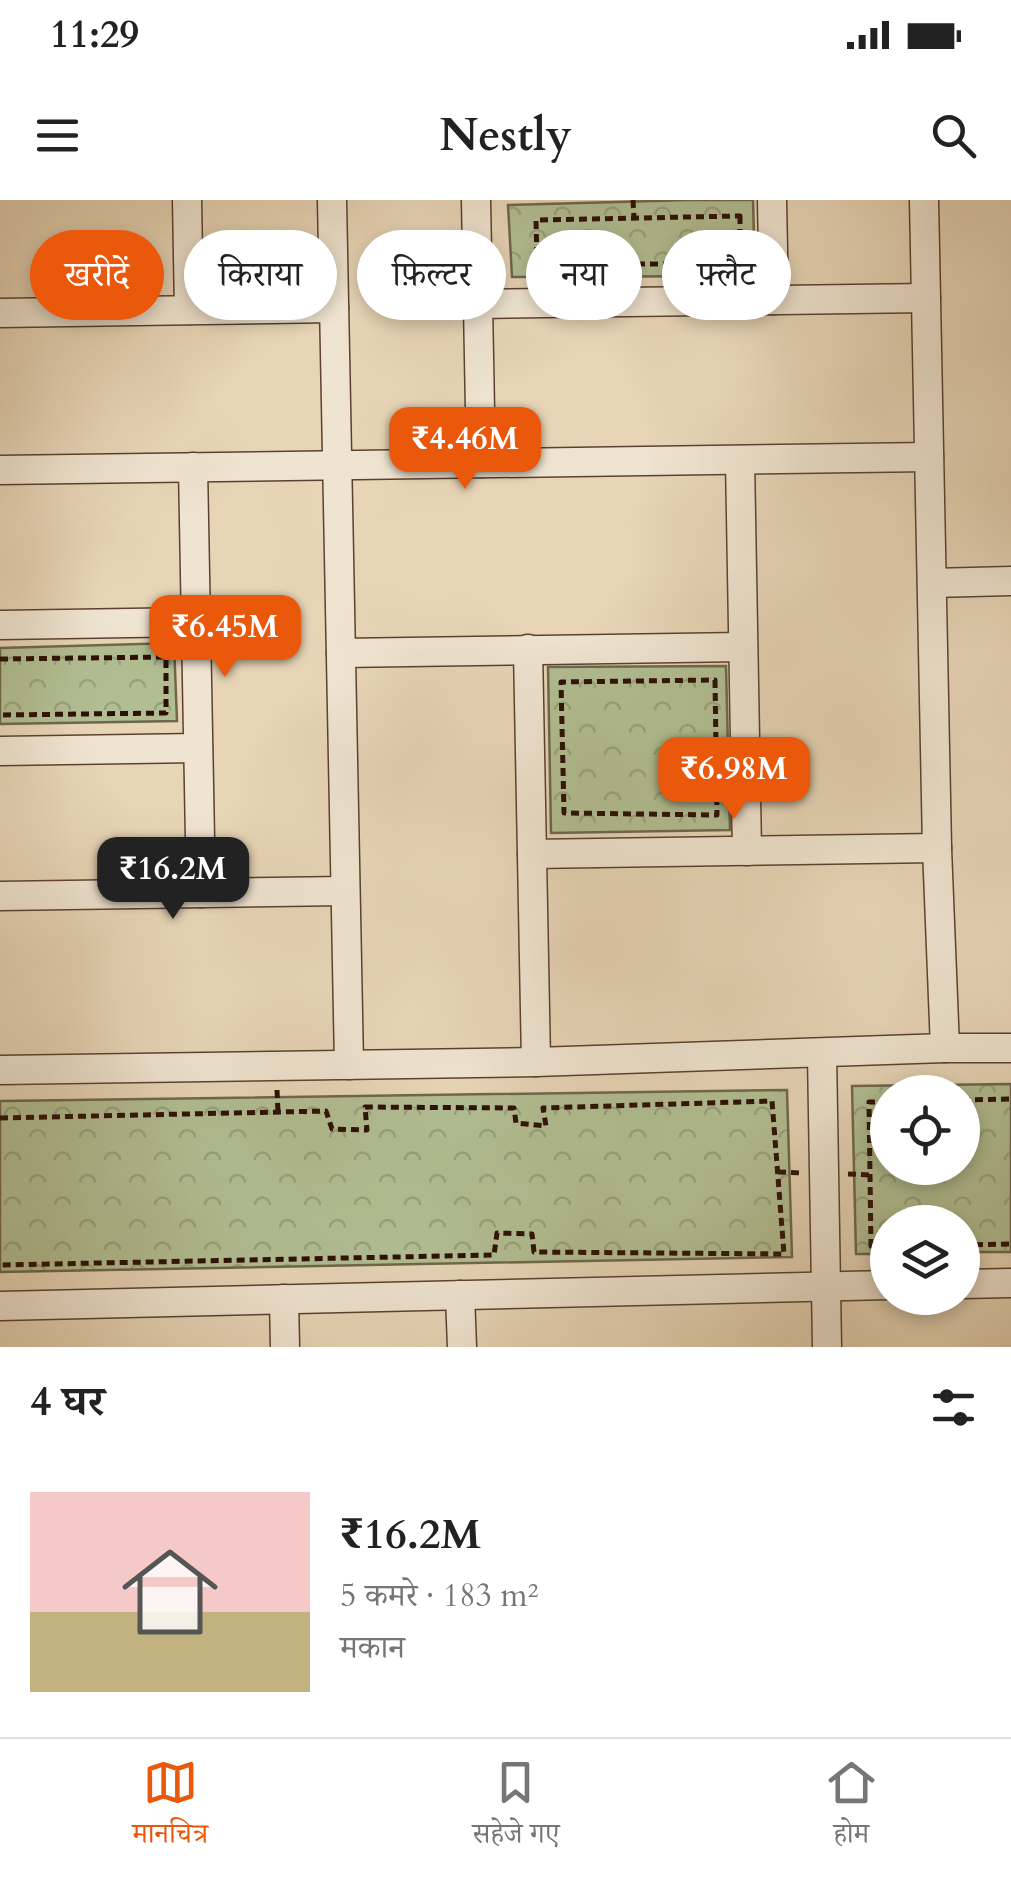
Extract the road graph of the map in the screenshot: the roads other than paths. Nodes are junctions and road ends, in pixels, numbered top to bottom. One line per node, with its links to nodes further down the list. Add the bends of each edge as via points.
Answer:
1 (187, 200): 6 (street)
2 (332, 200): 7 (street)
3 (476, 200): 8 (street)
4 (772, 200): 9 (street)
5 (924, 200): 10 (street)
6 (188, 230)
7 (333, 230)
8 (477, 230)
9 (773, 230)
10 (926, 298): 11 (street); 18 (street)
11 (791, 300)
12 (662, 302): 13 (street)
13 (506, 304)
14 (184, 310): 15 (street)
15 (0, 313)
16 (334, 320): 21 (street)
17 (478, 320): 20 (street)
18 (929, 457): 19 (street); 25 (street)
19 (740, 460): 20 (street); 28 (street)
20 (481, 463): 21 (street)
21 (338, 465): 22 (street); 30 (street)
22 (193, 467): 23 (street); 26 (street)
23 (0, 470)
24 (1011, 582): 25 (street)
25 (932, 583): 33 (street)
26 (196, 622): 27 (street); 31 (street)
27 (0, 625)
28 (743, 647): 29 (street); 34 (street)
29 (528, 650): 30 (street); 35 (street)
30 (341, 652): 36 (street)
31 (198, 748): 32 (street); 37 (street)
32 (0, 750)
33 (937, 848): 34 (street); 39 (street)
34 (747, 850): 35 (street)
35 (532, 854): 42 (street)
36 (346, 891): 37 (street); 43 (street)
37 (201, 893): 38 (street)
38 (0, 896)
39 (945, 1048): 40 (street); 41 (street)
40 (1011, 1048)
41 (822, 1054): 42 (street); 48 (street)
42 (536, 1062): 43 (street)
43 (349, 1064): 44 (street)
44 (0, 1070)
45 (1011, 1282): 46 (street)
46 (980, 1283)
47 (870, 1286): 48 (street)
48 (826, 1287): 49 (street); 54 (street)
49 (460, 1295): 50 (street); 53 (street)
50 (284, 1300): 51 (street); 52 (street)
51 (0, 1306)
52 (285, 1347)
53 (462, 1347)
54 (827, 1347)

